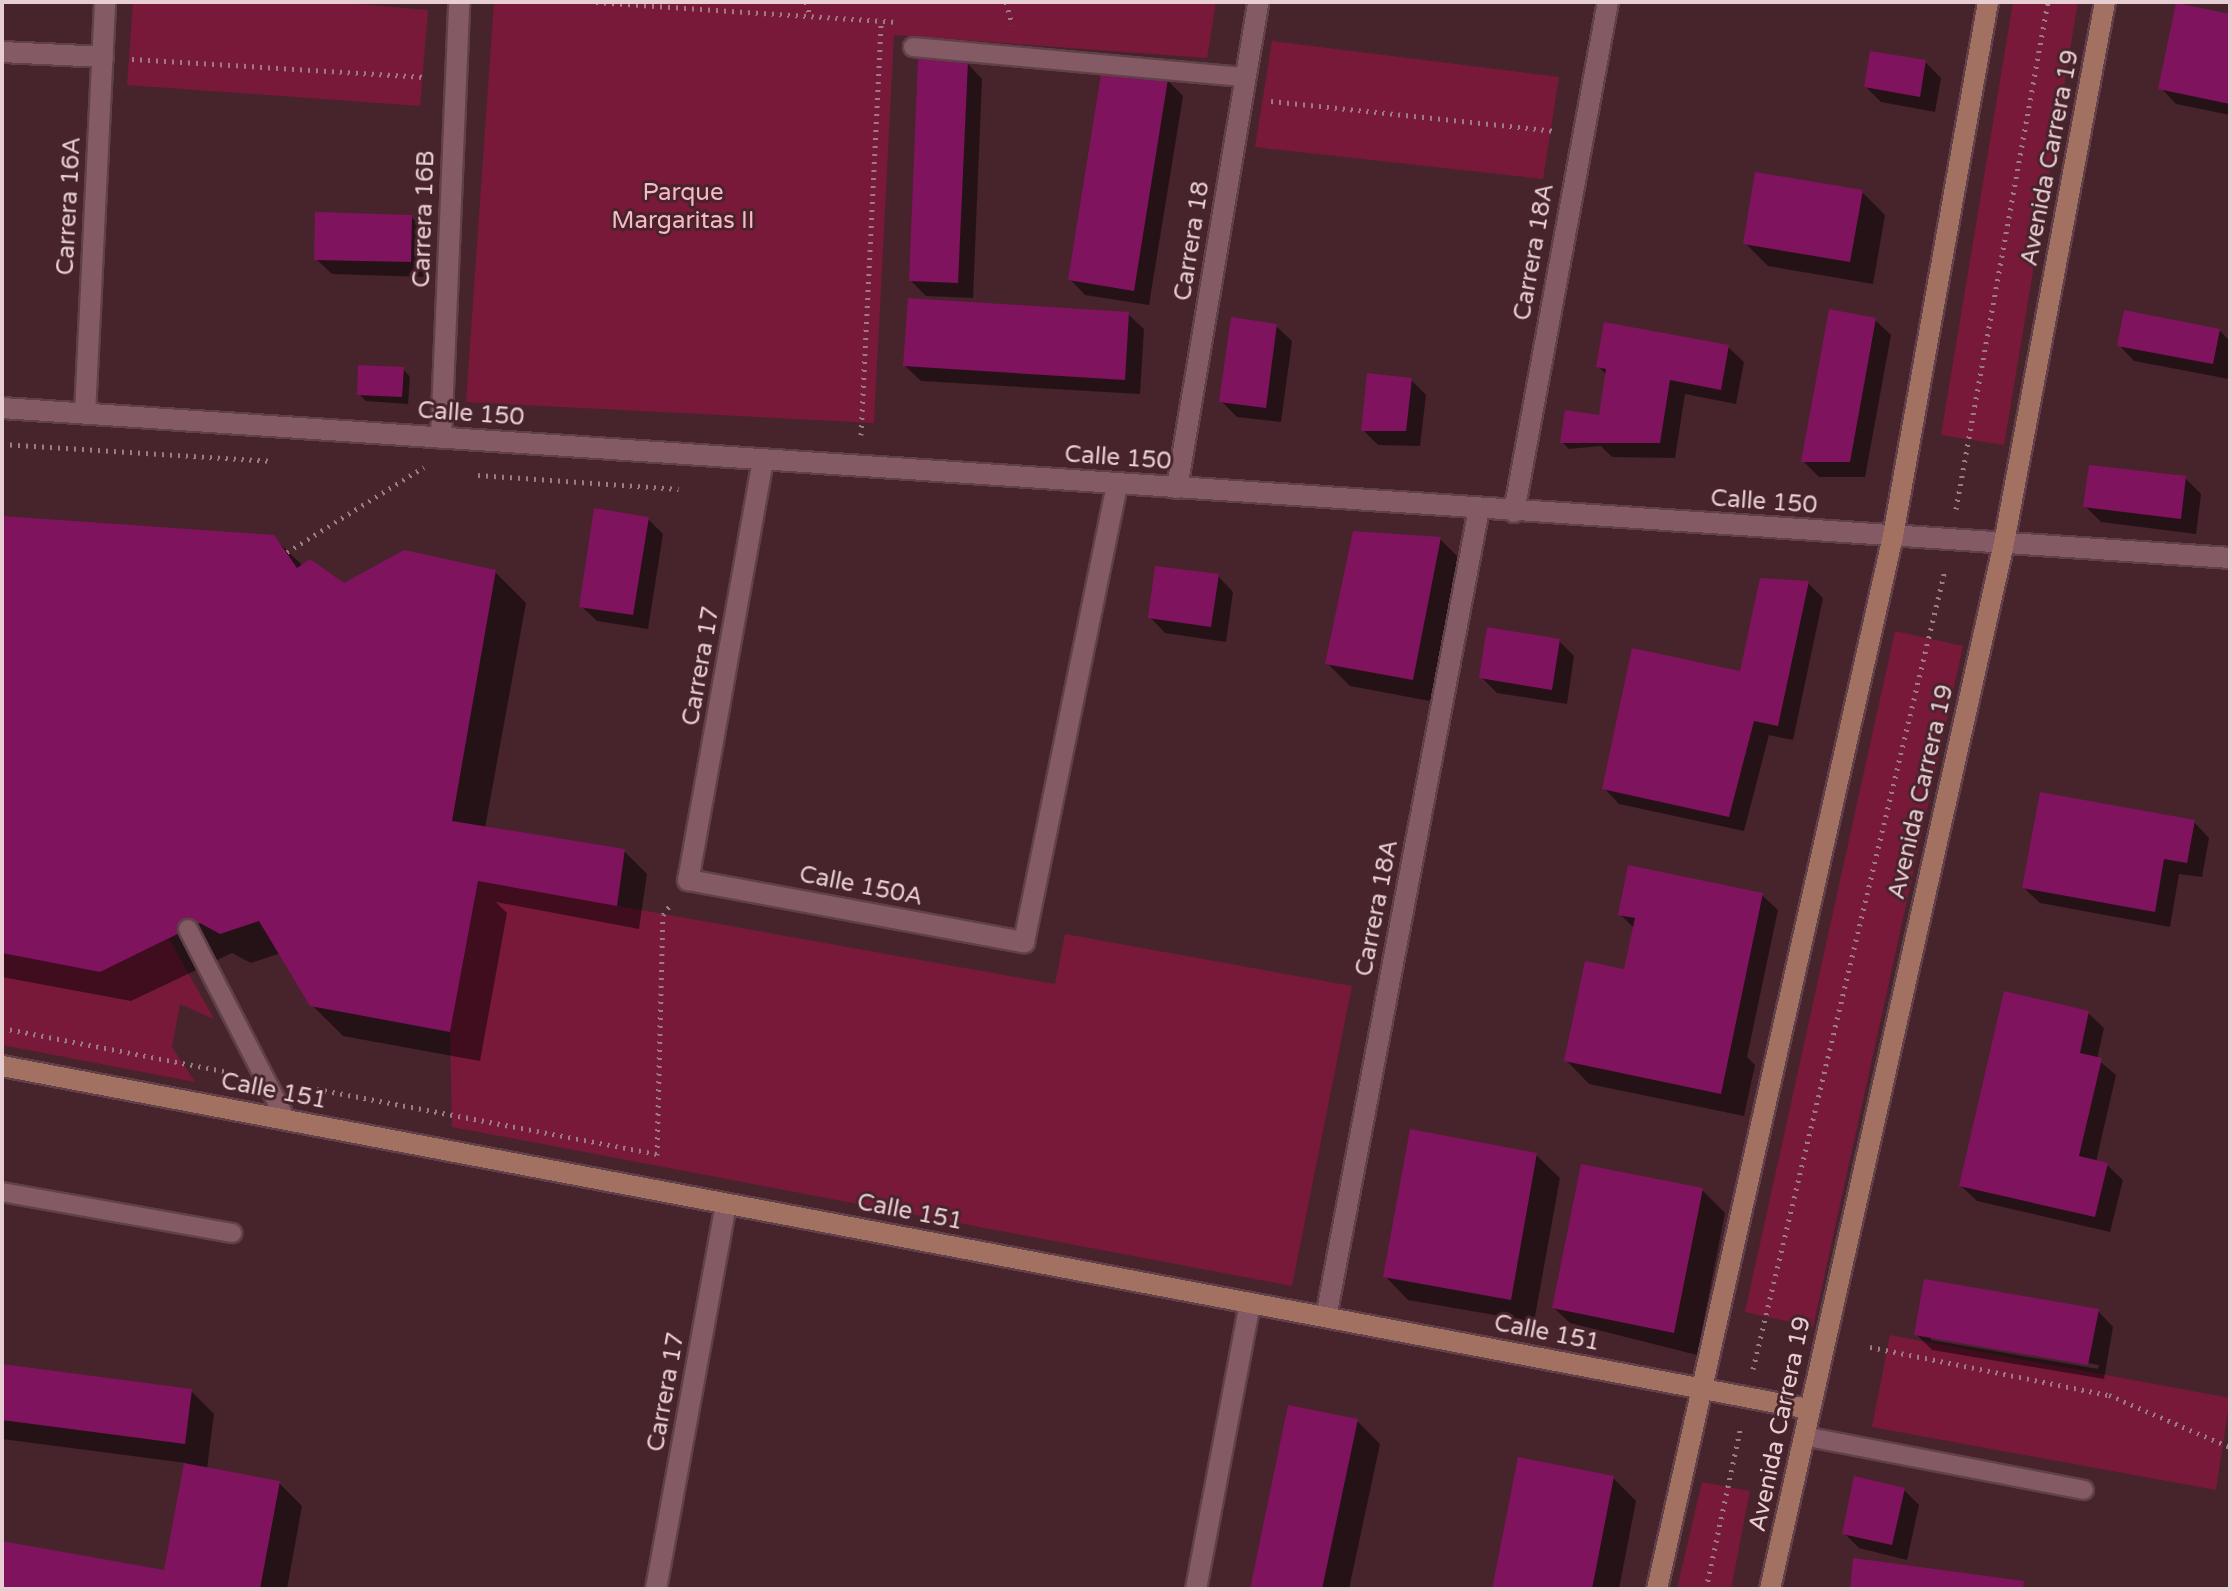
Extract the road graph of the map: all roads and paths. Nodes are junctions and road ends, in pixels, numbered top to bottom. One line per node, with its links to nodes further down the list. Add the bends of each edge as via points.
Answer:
1 (105, 2): 15 (street, Carrera 16A)
2 (459, 2): 16 (street, Carrera 16B)
3 (806, 2): 10 (path)
4 (1006, 2): 12 (path)
5 (1258, 2): 17 (street, Carrera 18)
6 (1608, 2): 18 (street, Carrera 18A)
7 (1988, 2): 36 (main road)
8 (2048, 2): 33 (path)
9 (2105, 2): 37 (main road, Avenida Carrera 19)
10 (810, 16)
11 (881, 21): 25 (path)
12 (1014, 30)
13 (913, 47): 17 (lane)
14 (2, 52): 15 (street)
15 (103, 57): 16 (path); 20 (street, Carrera 16A)
16 (456, 78): 21 (street, Carrera 16B)
17 (1244, 87): 18 (path); 31 (street, Carrera 18)
18 (1581, 134): 35 (street, Carrera 18A)
19 (2, 408): 20 (street, Calle 150)
20 (85, 413): 21 (street, Calle 150)
21 (441, 438): 23 (street, Calle 150); 27 (path)
22 (2, 444): 24 (path)
23 (763, 460): 25 (street, Calle 150); 41 (street, Carrera 17)
24 (283, 462)
25 (860, 467): 30 (street, Calle 150)
26 (393, 469): 27 (path)
27 (424, 471): 28 (path); 38 (path)
28 (440, 473)
29 (471, 475): 32 (path)
30 (1117, 484): 31 (street, Calle 150); 41 (street, Calle 150A, via 1024,942)
31 (1177, 488): 34 (street, Calle 150)
32 (694, 490)
33 (1958, 501)
34 (1479, 509): 35 (street, Calle 150); 53 (street, Carrera 18A)
35 (1514, 512): 36 (street, Calle 150)
36 (1893, 536): 37 (street, Calle 150); 55 (main road)
37 (2004, 543): 39 (street, Calle 150); 57 (main road, Avenida Carrera 19)
38 (287, 552)
39 (2230, 558)
40 (1945, 566): 56 (path)
41 (688, 880): 47 (path, via 663,915)
42 (188, 929): 45 (lane)
43 (2, 1028): 45 (path)
44 (2, 1066): 46 (main road, Calle 151)
45 (265, 1079): 46 (lane); 47 (path)
46 (286, 1120): 50 (main road, Calle 151)
47 (657, 1154): 48 (path)
48 (657, 1164)
49 (2, 1192): 51 (lane)
50 (726, 1204): 52 (main road, Calle 151); 61 (street, Carrera 17)
51 (232, 1233)
52 (1250, 1303): 53 (main road, Calle 151); 62 (street)
53 (1326, 1317): 55 (main road, Calle 151)
54 (1870, 1347): 59 (path, via 2109,1395)
55 (1700, 1388): 56 (main road, Calle 151); 63 (main road)
56 (1747, 1397): 57 (main road, Calle 151); 64 (path)
57 (1809, 1409): 58 (main road, Avenida Carrera 19)
58 (1804, 1436): 60 (lane); 65 (main road, Avenida Carrera 19)
59 (2230, 1447)
60 (2084, 1490)
61 (656, 1589)
62 (1196, 1589)
63 (1657, 1589)
64 (1706, 1589)
65 (1770, 1589)

